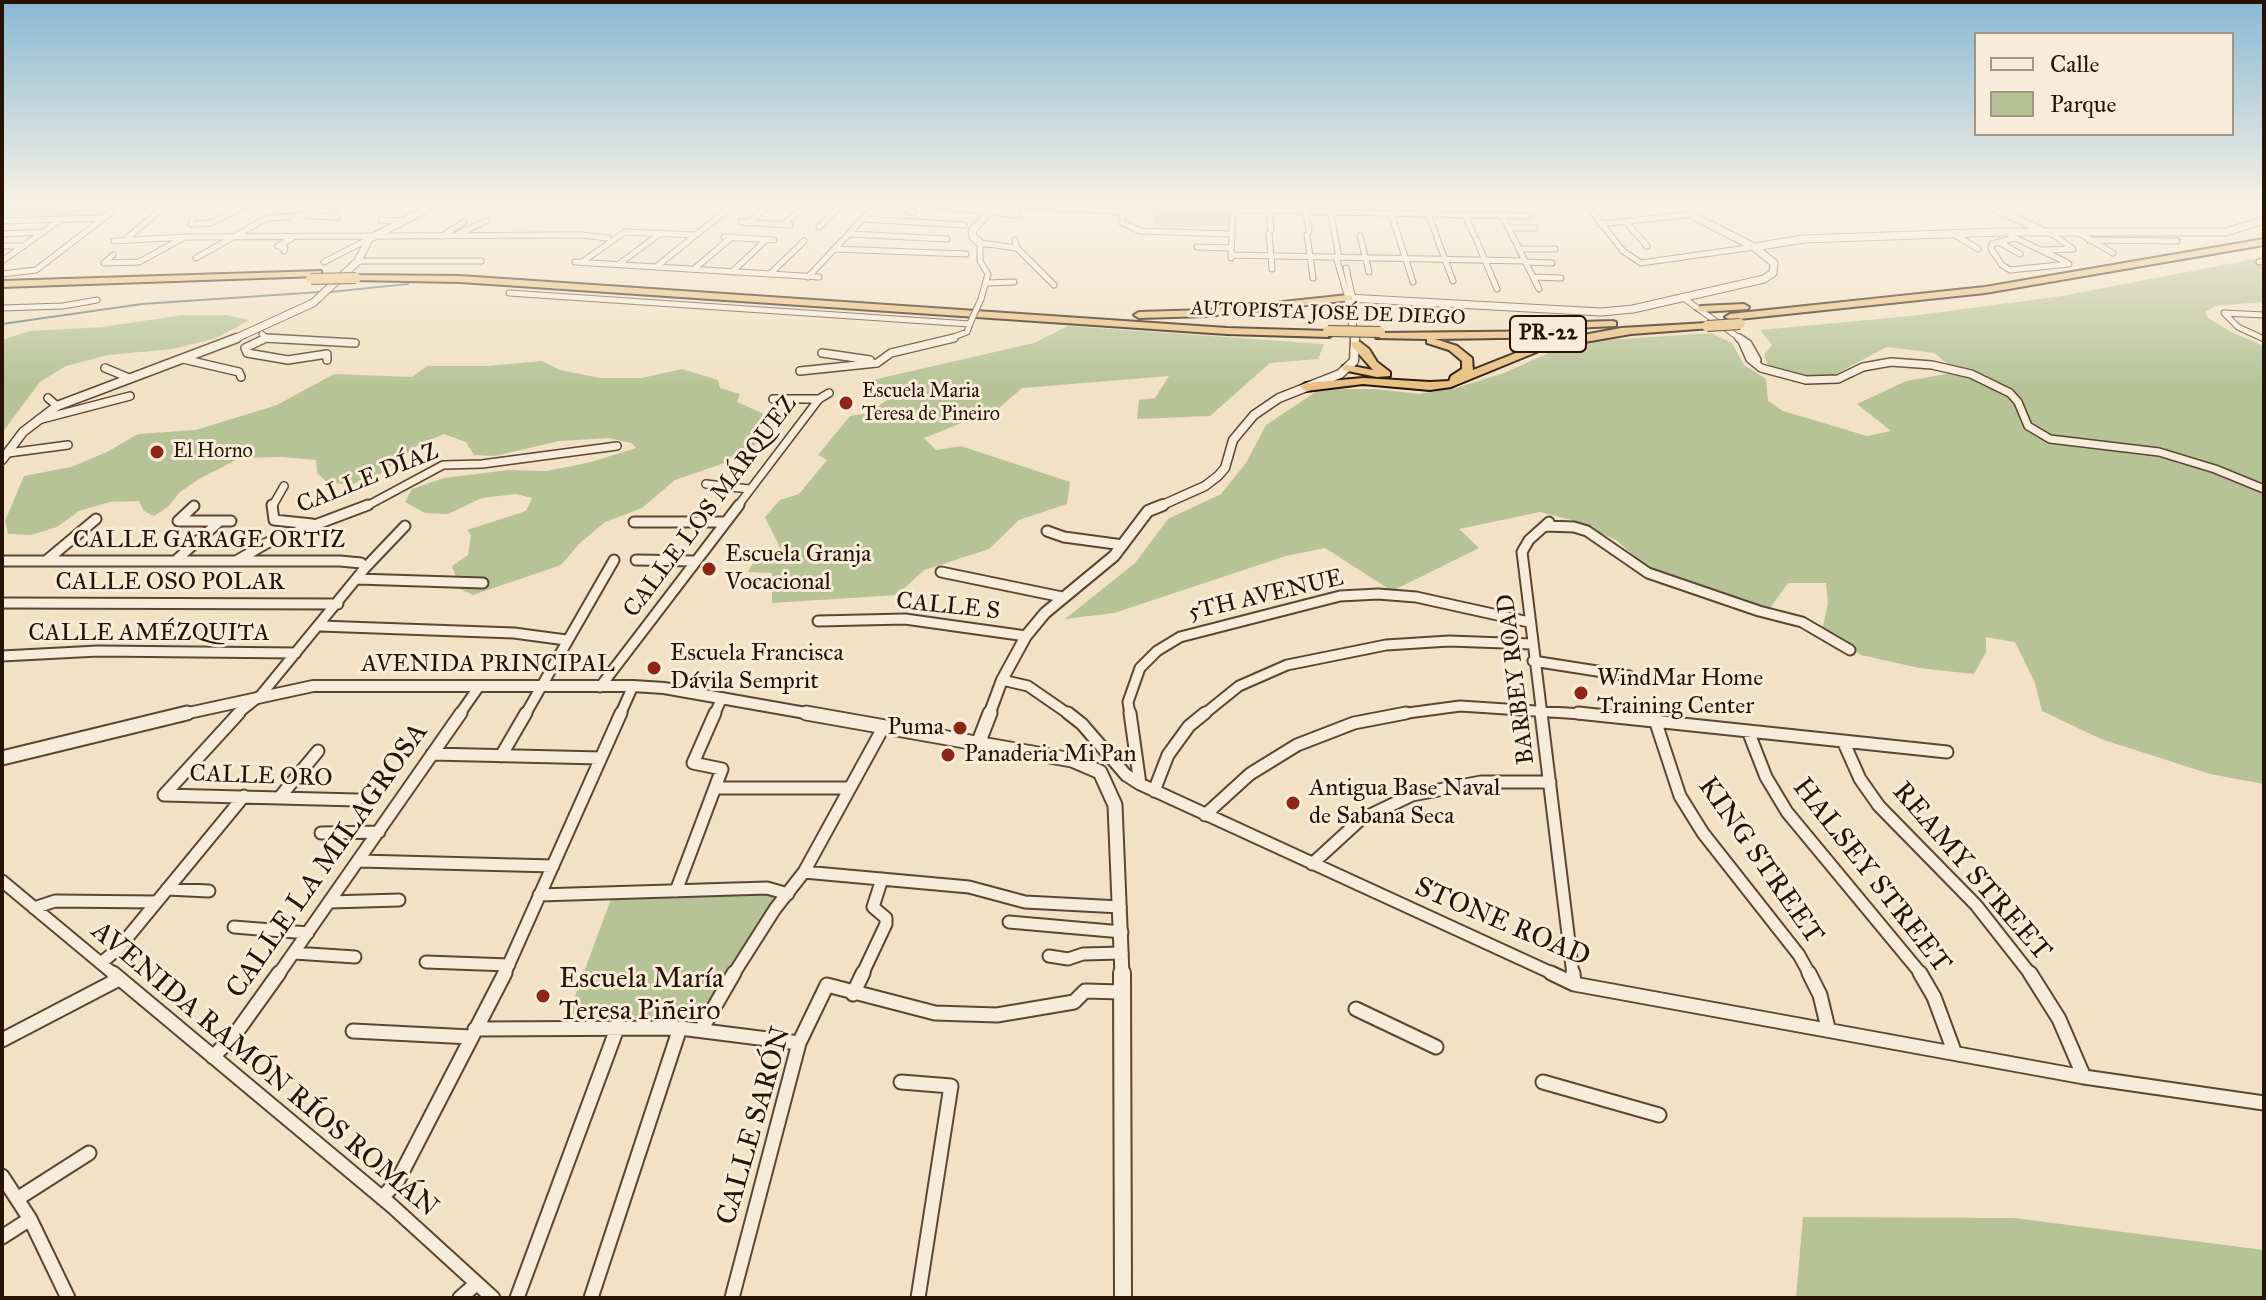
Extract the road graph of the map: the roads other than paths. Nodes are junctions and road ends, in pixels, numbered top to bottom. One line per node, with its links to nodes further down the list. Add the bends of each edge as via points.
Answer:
1 (42, 266): 31 (street)
2 (360, 266): 28 (street)
3 (424, 266): 28 (street)
4 (640, 266): 25 (street)
5 (698, 266): 26 (street)
6 (739, 266): 29 (street)
7 (779, 266): 32 (street)
8 (819, 266): 33 (street)
9 (983, 266): 42 (street)
10 (1035, 266): 43 (street)
11 (1311, 266): 36 (street)
12 (1340, 266): 37 (street)
13 (1344, 266): 37 (street)
14 (1367, 266): 30 (street)
15 (1407, 266): 41 (street)
16 (1447, 266): 39 (street)
17 (1487, 266): 45 (street)
18 (1528, 266): 35 (street)
19 (1773, 266): 27 (street)
20 (1777, 266): 27 (street)
21 (2005, 266): 22 (street, via 2010,270)
22 (2053, 266)
23 (2138, 266): 49 (highway, AUTOPISTA JOSÉ DE DIEGO / PR-22)
24 (2162, 266): 58 (highway, AUTOPISTA JOSÉ DE DIEGO / PR-22, via 1994,298)
25 (656, 267): 26 (street)
26 (694, 269): 29 (street)
27 (1775, 269): 50 (street, via 1764,279)
28 (358, 271): 44 (highway, AUTOPISTA JOSÉ DE DIEGO / PR-22, bridge); 54 (highway, AUTOPISTA JOSÉ DE DIEGO / PR-22, via 500,274); 60 (street, via 319,298); 61 (highway); 61 (highway, AUTOPISTA JOSÉ DE DIEGO / PR-22, via 1227,331)
29 (732, 272): 32 (street)
30 (1369, 272)
31 (2, 274)
32 (770, 274): 33 (street)
33 (808, 277): 34 (street)
34 (819, 277)
35 (1533, 277): 38 (street); 46 (street)
36 (1313, 278)
37 (1345, 278): 47 (street)
38 (1561, 278)
39 (1453, 281)
40 (1014, 282): 42 (street)
41 (1413, 282)
42 (987, 283): 59 (street, bridge)
43 (1054, 285)
44 (2, 287)
45 (1497, 289)
46 (1539, 289)
47 (1347, 292): 52 (street); 54 (highway, via 1178,315); 56 (street)
48 (509, 293): 59 (street)
49 (1949, 295): 57 (highway); 58 (highway, AUTOPISTA JOSÉ DE DIEGO / PR-22)
50 (1682, 297): 52 (street, via 1601,312); 57 (street)
51 (97, 300): 53 (street)
52 (1425, 302): 56 (street, via 1376,304)
53 (2, 311)
54 (1056, 312): 61 (highway, AUTOPISTA JOSÉ DE DIEGO / PR-22)
55 (2264, 315): 65 (street, via 2224,313 2238,327)
56 (1350, 316): 67 (street)
57 (1702, 319): 58 (highway, AUTOPISTA JOSÉ DE DIEGO / PR-22, bridge); 62 (highway, AUTOPISTA JOSÉ DE DIEGO / PR-22); 63 (highway, via 1527,331); 92 (street, via 1742,341 1755,363 1768,372 1815,381 1891,362 1971,374 2010,393 2028,426 2050,439 2179,457)
58 (1735, 321)
59 (971, 323): 71 (street, via 958,337 891,353)
60 (258, 326): 64 (street); 69 (street)
61 (1328, 331): 63 (highway, AUTOPISTA JOSÉ DE DIEGO / PR-22, bridge)
62 (1629, 331): 63 (highway, AUTOPISTA JOSÉ DE DIEGO / PR-22); 77 (highway, via 1541,346 1451,384)
63 (1382, 333): 77 (highway, via 1441,343 1470,363 1462,375 1444,381)
64 (264, 339): 66 (street); 70 (street, via 245,348 247,353 288,360 327,354)
65 (2264, 339)
66 (355, 343)
67 (1356, 344): 73 (street, via 1356,355); 77 (highway, via 1372,364)
68 (822, 353): 71 (street)
69 (183, 359): 75 (street, via 239,372); 76 (street)
70 (327, 360)
71 (877, 363): 74 (street)
72 (105, 368): 76 (street)
73 (1345, 370): 77 (highway); 78 (street)
74 (800, 371)
75 (241, 377)
76 (129, 378): 84 (street)
77 (1396, 380): 78 (highway)
78 (1306, 387): 102 (street, via 1254,415 1233,440 1218,476 1148,511)
79 (829, 393): 83 (street, CALLE LOS MÁRQUEZ)
80 (130, 396): 85 (street)
81 (48, 398): 84 (street)
82 (773, 399): 83 (street)
83 (819, 399): 91 (street, CALLE LOS MÁRQUEZ)
84 (57, 406): 85 (street)
85 (35, 421): 88 (street)
86 (68, 445): 88 (street)
87 (617, 446): 99 (street, CALLE DÍAZ, via 443,465 362,508)
88 (5, 456)
89 (706, 484): 91 (street)
90 (284, 486): 99 (street, via 272,505 274,520)
91 (749, 489): 98 (street, CALLE LOS MÁRQUEZ)
92 (2264, 489)
93 (194, 506): 96 (street, via 178,521)
94 (96, 519): 103 (street)
95 (231, 521): 96 (street)
96 (219, 522): 107 (street)
97 (634, 522): 98 (street)
98 (725, 522): 109 (street, CALLE LOS MÁRQUEZ)
99 (312, 524): 108 (street, CALLE DÍAZ)
100 (405, 526): 110 (street)
101 (1047, 531): 102 (street)
102 (1123, 545): 114 (street)
103 (47, 560): 106 (street, CALLE GARAGE ORTIZ); 107 (street, CALLE GARAGE ORTIZ)
104 (614, 560): 121 (street)
105 (636, 560): 109 (street)
106 (2, 561)
107 (175, 561): 108 (street, CALLE GARAGE ORTIZ)
108 (236, 561): 110 (street, CALLE GARAGE ORTIZ, via 340,561)
109 (695, 561): 130 (street, CALLE LOS MÁRQUEZ)
110 (365, 568): 112 (street)
111 (941, 572): 114 (street)
112 (357, 579): 113 (street); 116 (street)
113 (483, 583)
114 (1062, 597): 120 (street)
115 (2, 603): 116 (street, CALLE OSO POLAR)
116 (338, 604): 119 (street)
117 (818, 621): 120 (street, CALLE S, via 905,619)
118 (1529, 622): 122 (street, BARBEY ROAD); 123 (street, BARBEY ROAD, via 1522,552 1547,524 1587,531 1648,573 1802,622); 148 (street, 5TH AVENUE, via 1378,594 1340,596 1180,637 1140,668 1128,702)
119 (320, 626): 121 (street, via 514,633); 124 (street)
120 (1026, 636): 128 (street)
121 (566, 640): 132 (street)
122 (1532, 644): 126 (street, BARBEY ROAD); 151 (street, via 1386,645 1287,665 1239,686 1189,726 1168,755)
123 (1850, 650)
124 (296, 653): 125 (street, CALLE AMÉZQUITA); 133 (street)
125 (2, 656)
126 (1533, 661): 127 (street); 135 (street, BARBEY ROAD)
127 (1629, 676)
128 (1002, 680): 140 (street); 148 (street, STONE ROAD, via 1028,686 1055,703)
129 (633, 686): 130 (street, AVENIDA PRINCIPAL); 134 (street, AVENIDA PRINCIPAL); 146 (street)
130 (600, 687): 132 (street, AVENIDA PRINCIPAL)
131 (478, 688): 132 (street, AVENIDA PRINCIPAL); 133 (street, AVENIDA PRINCIPAL, via 313,686); 143 (street, CALLE LA MILAGROSA)
132 (541, 688): 144 (street)
133 (261, 695): 145 (street, AVENIDA PRINCIPAL); 152 (street, CALLE ORO, via 234,717 164,795)
134 (722, 698): 137 (street, AVENIDA PRINCIPAL); 149 (street, via 693,763 722,769)
135 (1540, 709): 136 (street); 147 (street, BARBEY ROAD); 155 (street, via 1460,706 1354,723 1297,745 1250,774)
136 (1655, 720): 138 (street); 192 (street, KING STREET, via 1680,796 1799,955 1820,995)
137 (883, 728): 140 (street, AVENIDA PRINCIPAL); 150 (street)
138 (1748, 731): 139 (street); 199 (street, HALSEY STREET, via 1787,812 1915,964)
139 (1843, 741): 142 (street); 201 (street, REAMY STREET, via 1879,806 2021,959 2059,1019)
140 (978, 744): 172 (street, AVENIDA PRINCIPAL, via 1072,760 1100,772 1115,805)
141 (318, 751): 153 (street)
142 (1947, 752)
143 (432, 754): 144 (street); 156 (street, CALLE LA MILAGROSA)
144 (501, 756): 146 (street)
145 (2, 758)
146 (601, 758): 160 (street)
147 (1550, 782): 159 (street, via 1481,782 1412,795 1360,820); 186 (street, BARBEY ROAD)
148 (1140, 784): 151 (street, STONE ROAD)
149 (717, 788): 150 (street); 166 (street)
150 (848, 788): 161 (street)
151 (1154, 791): 155 (street, STONE ROAD)
152 (244, 796): 153 (street, CALLE ORO); 164 (street)
153 (279, 798): 154 (street, CALLE ORO)
154 (357, 800)
155 (1205, 815): 159 (street, STONE ROAD)
156 (379, 832): 157 (street); 158 (street, CALLE LA MILAGROSA)
157 (321, 833)
158 (360, 861): 160 (street); 171 (street, CALLE LA MILAGROSA)
159 (1312, 864): 186 (street, STONE ROAD)
160 (553, 866): 168 (street)
161 (804, 872): 162 (street); 167 (street)
162 (882, 879): 172 (street, via 969,887 1025,902); 188 (street, via 873,907 886,924)
163 (2, 881): 173 (street, AVENIDA RAMÓN RÍOS ROMÁN)
164 (167, 889): 165 (street); 170 (street)
165 (209, 891)
166 (676, 891): 167 (street, via 767,888); 168 (street)
167 (788, 894): 193 (street)
168 (539, 895): 184 (street)
169 (399, 900): 171 (street)
170 (156, 902): 173 (street, via 55,901); 183 (street)
171 (330, 902): 177 (street, CALLE LA MILAGROSA)
172 (1120, 907): 176 (street)
173 (34, 908): 183 (street, AVENIDA RAMÓN RÍOS ROMÁN)
174 (1009, 922): 176 (street)
175 (234, 927): 177 (street)
176 (1122, 932): 179 (street)
177 (308, 933): 178 (street, CALLE LA MILAGROSA)
178 (294, 953): 181 (street); 200 (street, CALLE LA MILAGROSA)
179 (1122, 953): 180 (street); 187 (street)
180 (1049, 956)
181 (355, 957)
182 (426, 962): 184 (street)
183 (101, 963): 185 (street, AVENIDA RAMÓN RÍOS ROMÁN)
184 (509, 965): 195 (street)
185 (119, 979): 196 (street); 200 (street, AVENIDA RAMÓN RÍOS ROMÁN)
186 (1574, 984): 192 (street, STONE ROAD)
187 (1122, 992): 188 (street, CALLE SARÓN, via 1085,991 1074,1002 997,1015 935,1013); 220 (street)
188 (853, 994): 197 (street, CALLE SARÓN, via 827,985)
189 (1356, 1009): 198 (street)
190 (618, 1026): 191 (street); 195 (street); 216 (street)
191 (680, 1028): 193 (street); 217 (street)
192 (1828, 1028): 199 (street, STONE ROAD)
193 (701, 1030): 197 (street)
194 (353, 1031): 195 (street)
195 (473, 1033): 208 (street, via 398,1180)
196 (2, 1040)
197 (799, 1043): 218 (street, CALLE SARÓN)
198 (1436, 1047)
199 (1954, 1051): 201 (street, STONE ROAD)
200 (213, 1057): 208 (street, AVENIDA RAMÓN RÍOS ROMÁN)
201 (2084, 1077): 204 (street, STONE ROAD)
202 (901, 1082): 219 (street, via 951,1086)
203 (1543, 1082): 205 (street)
204 (2264, 1103)
205 (1659, 1115)
206 (89, 1153): 209 (street)
207 (2, 1176): 209 (street)
208 (382, 1198): 212 (street, AVENIDA RAMÓN RÍOS ROMÁN)
209 (17, 1199): 210 (street)
210 (30, 1219): 211 (street); 213 (street)
211 (2, 1237)
212 (476, 1284): 214 (street); 215 (street, AVENIDA RAMÓN RÍOS ROMÁN)
213 (68, 1298)
214 (460, 1298)
215 (493, 1298)
216 (517, 1298)
217 (591, 1298)
218 (732, 1298)
219 (918, 1298)
220 (1123, 1298)

